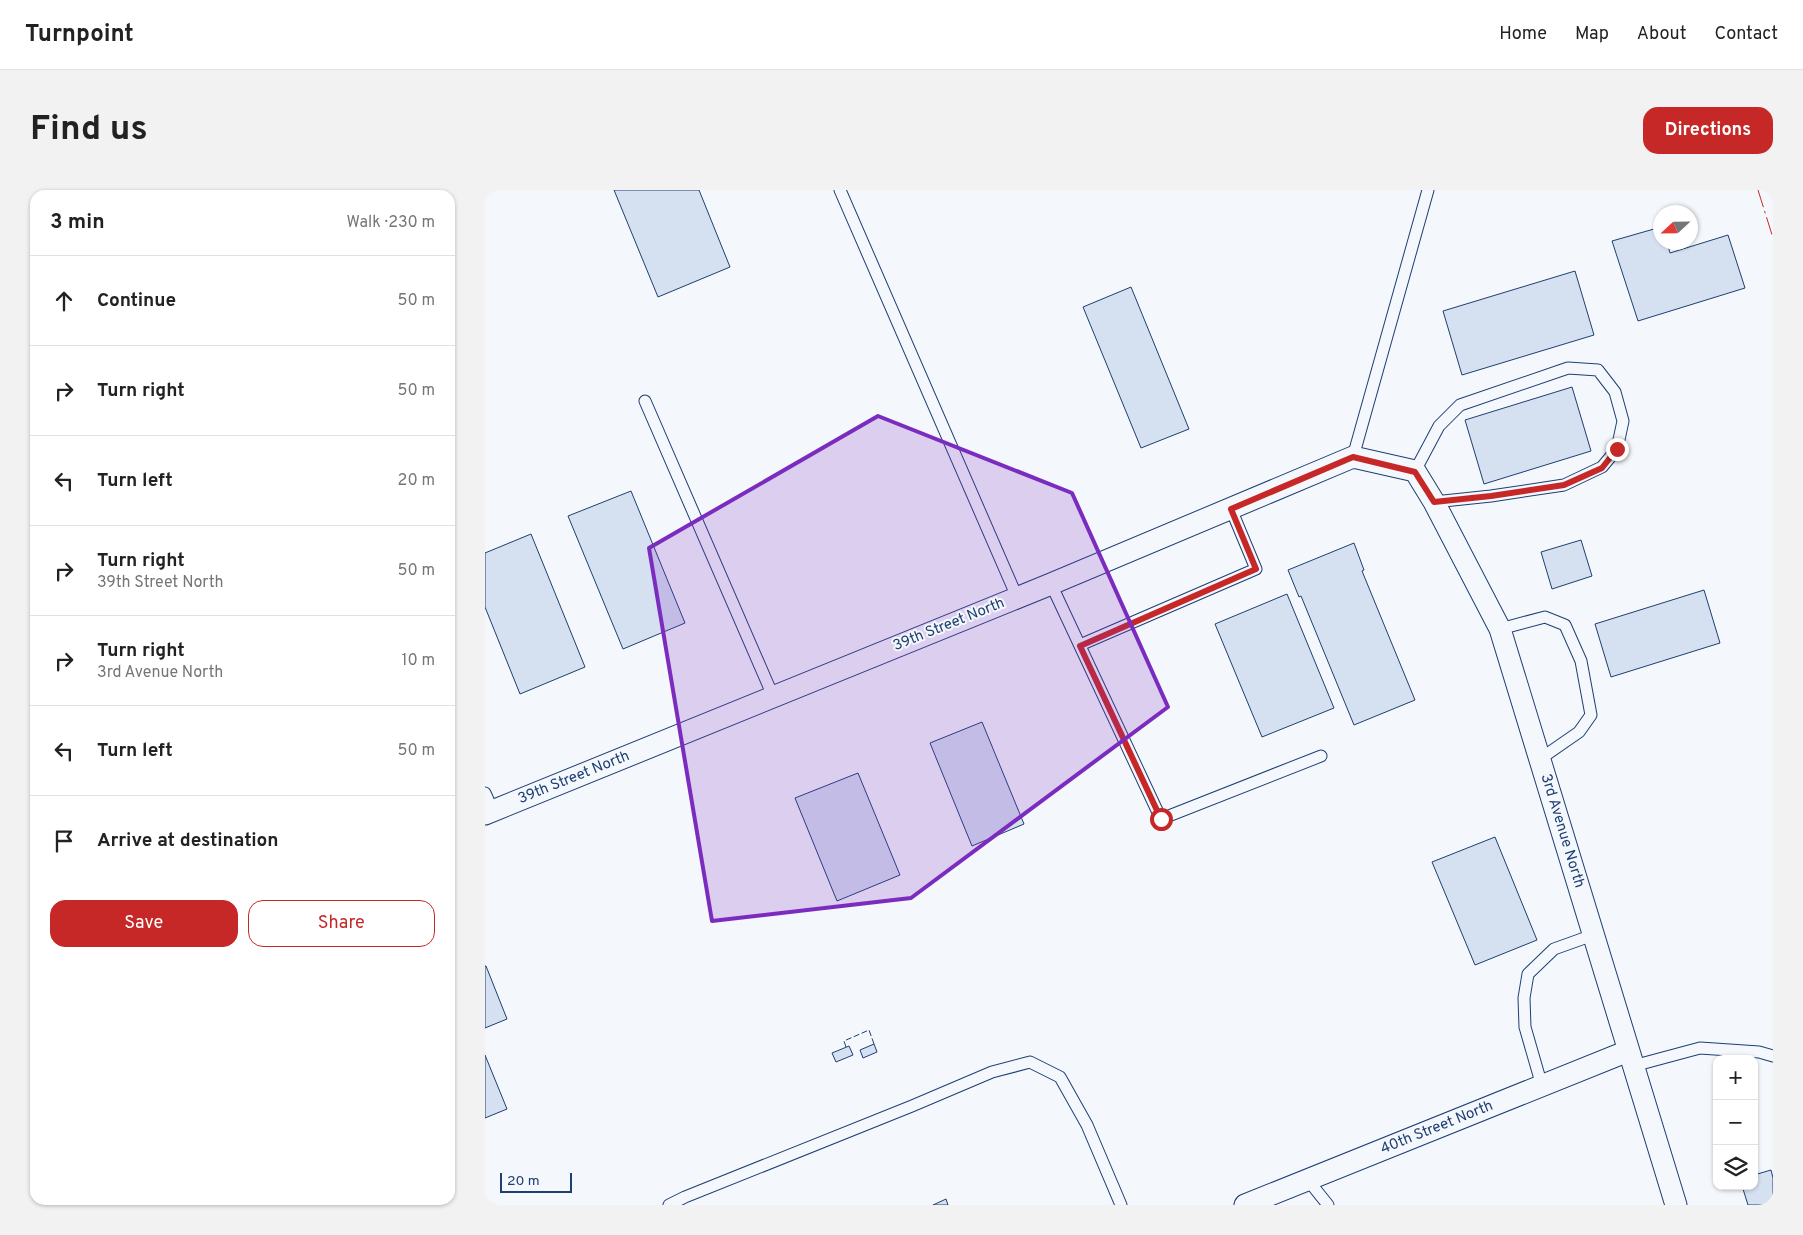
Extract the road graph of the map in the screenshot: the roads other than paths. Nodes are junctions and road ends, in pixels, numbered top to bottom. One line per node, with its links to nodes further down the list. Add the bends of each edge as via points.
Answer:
1 (840, 190): 9 (lane)
2 (1428, 190): 4 (lane)
3 (645, 401): 12 (lane)
4 (1353, 457): 5 (street); 7 (street, 39th Street North)
5 (1415, 472): 6 (street, 3rd Avenue North); 6 (lane, via 1439,426 1460,405 1568,368 1598,370 1615,392 1623,421 1617,449 1602,468 1564,485)
6 (1434, 502): 10 (street, 3rd Avenue North)
7 (1231, 509): 8 (street, 39th Street North); 11 (lane, via 1256,569)
8 (1051, 584): 9 (street, 39th Street North); 11 (lane)
9 (1017, 597): 12 (street, 39th Street North)
10 (1500, 629): 14 (street, 3rd Avenue North); 14 (lane, via 1545,617 1565,625 1581,661 1591,714 1579,732)
11 (1080, 646): 13 (lane, via 1161,819)
12 (773, 696): 15 (street, 39th Street North)
13 (1321, 756)
14 (1540, 759): 16 (street, 3rd Avenue North)
15 (488, 806)
16 (1593, 935): 18 (street, 3rd Avenue North); 19 (lane, via 1554,949 1528,974 1525,1027)
17 (1773, 1056): 18 (lane, via 1700,1048)
18 (1631, 1059): 19 (street, 40th Street North); 25 (street, 3rd Avenue North)
19 (1542, 1086): 20 (street, 40th Street North)
20 (1308, 1180): 23 (street, 40th Street North); 24 (lane)
21 (669, 1205): 22 (lane, via 992,1072 1030,1062 1060,1077 1087,1124)
22 (1121, 1205)
23 (1245, 1205)
24 (1328, 1205)
25 (1676, 1205)

